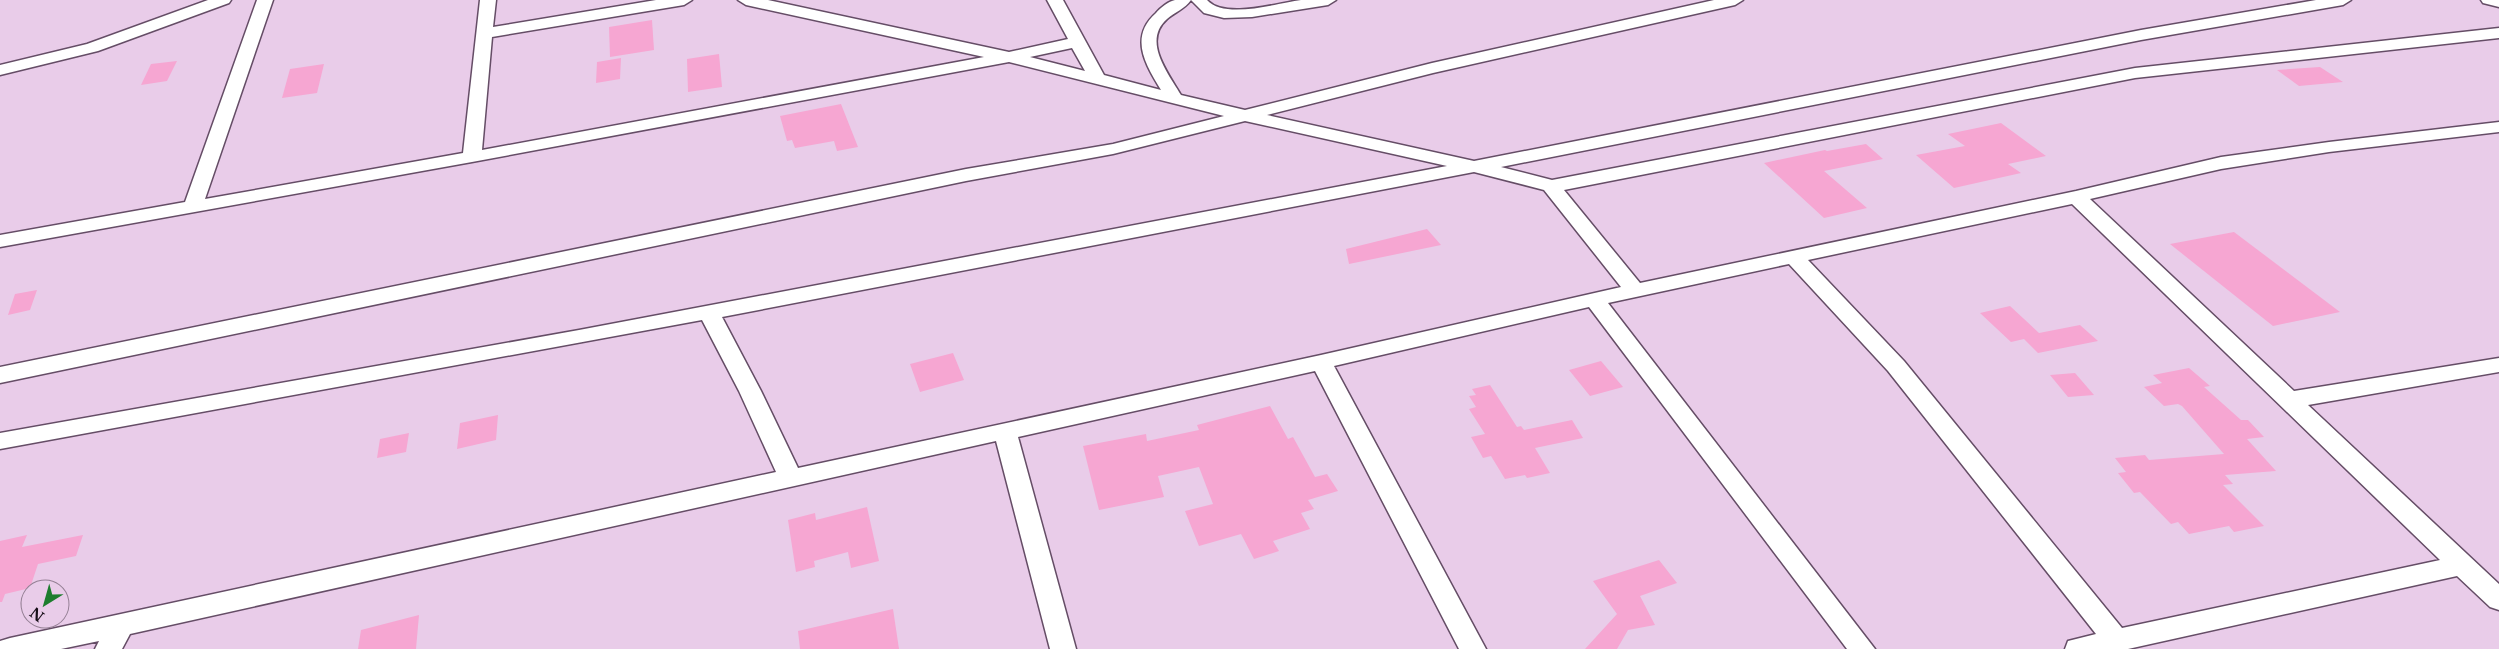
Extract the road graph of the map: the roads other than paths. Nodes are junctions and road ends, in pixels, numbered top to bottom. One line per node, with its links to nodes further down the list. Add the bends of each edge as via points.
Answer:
1 (223, 0): 20 (street, via 92,48)
2 (265, 0): 29 (street)
3 (488, 0): 16 (street)
4 (684, 0): 16 (street)
5 (746, 0): 15 (street)
6 (821, 0): 15 (street)
7 (1055, 0): 18 (street)
8 (1184, 0): 22 (street, via 1159,18 1147,43 1155,65)
9 (1199, 0): 10 (street, via 1214,12 1232,14)
10 (1328, 0)
11 (1735, 0): 23 (street, via 1432,68)
12 (2343, 0): 26 (street, via 2141,36)
13 (2488, 0): 14 (street)
14 (2499, 2)
15 (831, 19): 19 (street)
16 (486, 33): 25 (street)
17 (2499, 33): 27 (street, via 2134,73)
18 (1076, 42): 19 (street); 21 (street)
19 (1009, 57): 21 (street); 25 (street)
20 (0, 70)
21 (1097, 78): 22 (street)
22 (1175, 98): 23 (street)
23 (1243, 115): 26 (street); 37 (street, via 1113,149 966,175)
24 (2499, 127): 28 (street, via 2221,163)
25 (472, 157): 29 (street)
26 (1473, 167): 27 (street); 34 (street)
27 (1551, 186): 32 (street)
28 (2076, 197): 31 (street); 38 (street)
29 (193, 206): 30 (street)
30 (0, 241)
31 (1793, 256): 32 (street); 45 (street, via 1896,366)
32 (1636, 290): 33 (street)
33 (1594, 298): 35 (street); 50 (street)
34 (708, 311): 40 (street); 41 (street)
35 (1321, 362): 39 (street); 49 (street)
36 (2499, 365): 38 (street)
37 (0, 375)
38 (2289, 400): 42 (street)
39 (1005, 430): 41 (street); 48 (street)
40 (0, 441)
41 (790, 479): 44 (street)
42 (2462, 565): 43 (street); 45 (street)
43 (2499, 600)
44 (122, 624): 46 (street); 47 (street)
45 (2116, 640): 51 (street)
46 (10, 649)
47 (108, 649)
48 (1063, 649)
49 (1473, 649)
50 (1862, 649)
51 (2078, 649)

